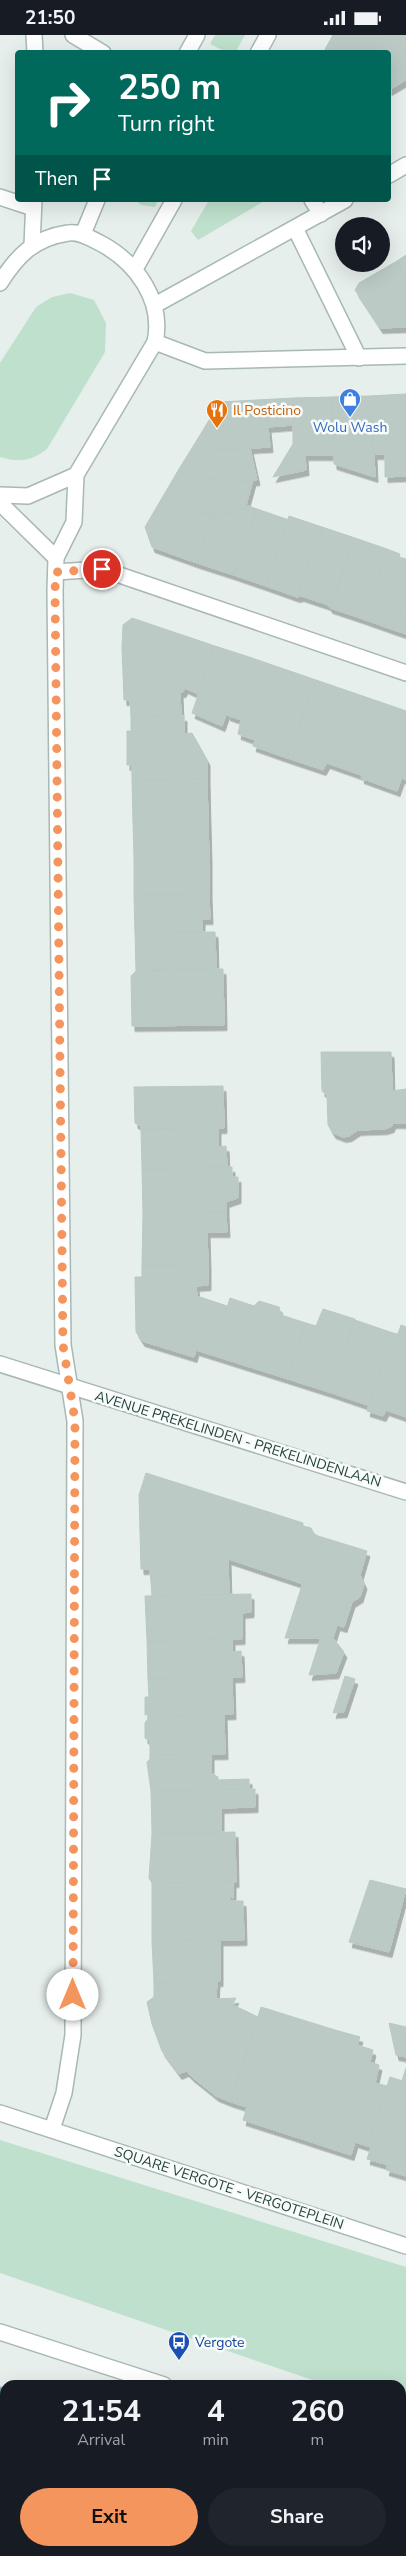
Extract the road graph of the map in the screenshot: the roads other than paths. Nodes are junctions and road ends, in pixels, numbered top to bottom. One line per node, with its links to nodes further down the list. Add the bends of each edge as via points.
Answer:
1 (34, 35): 5 (street)
2 (72, 35): 6 (street)
3 (197, 35): 7 (street)
4 (268, 35): 8 (street)
5 (35, 50)
6 (98, 50)
7 (189, 50)
8 (260, 50)
9 (406, 165): 10 (street)
10 (391, 174)
11 (0, 197): 12 (street)
12 (15, 200)
13 (96, 202): 20 (street)
14 (173, 202): 22 (street)
15 (313, 202): 18 (street)
16 (341, 202): 18 (street)
17 (34, 204): 21 (street)
18 (321, 213): 19 (street)
19 (295, 228): 24 (street); 27 (street)
20 (83, 235): 21 (street, via 68,233); 22 (street, via 110,249)
21 (32, 245): 23 (street, via 14,261)
22 (135, 269): 24 (street)
23 (0, 283)
24 (155, 305): 25 (street, via 159,325)
25 (155, 342): 27 (street, via 205,361); 28 (street)
26 (406, 356): 27 (street)
27 (359, 357)
28 (76, 475): 29 (street, via 28,496); 31 (street, via 74,522)
29 (0, 495)
30 (0, 503): 31 (street)
31 (56, 565): 32 (street, via 102,569); 34 (street, via 63,1345)
32 (406, 673)
33 (0, 1364): 34 (street, AVENUE PREKELINDEN - PREKELINDENLAAN)
34 (69, 1387): 35 (street, AVENUE PREKELINDEN - PREKELINDENLAAN); 37 (street, via 75,1421 73,2035 64,2093)
35 (406, 1492)
36 (0, 2113): 37 (street, SQUARE VERGOTE - VERGOTEPLEIN)
37 (52, 2129): 38 (street, SQUARE VERGOTE - VERGOTEPLEIN)
38 (406, 2246)
39 (0, 2332): 40 (street)
40 (149, 2380)

